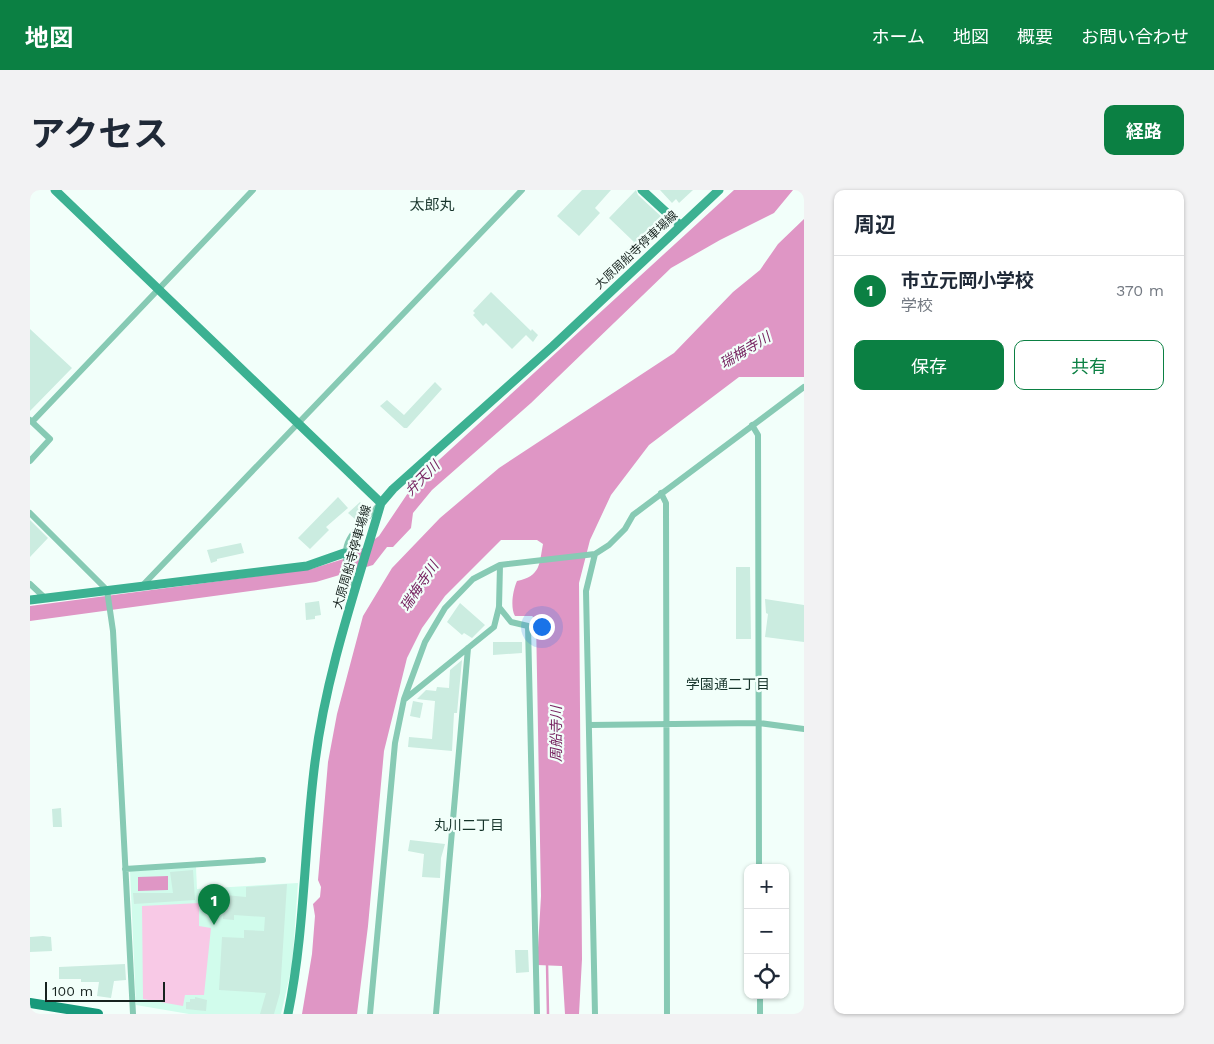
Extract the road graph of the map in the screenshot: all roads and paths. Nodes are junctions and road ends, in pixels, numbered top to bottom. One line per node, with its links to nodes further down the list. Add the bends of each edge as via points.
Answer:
1 (55, 190): 7 (main road)
2 (253, 190): 7 (street)
3 (522, 190): 10 (street)
4 (642, 190): 6 (main road)
5 (719, 190): 6 (main road, 大原周船寺停車場線)
6 (680, 225): 14 (main road, 大原周船寺停車場線)
7 (157, 289): 9 (street); 10 (main road)
8 (804, 386): 11 (street)
9 (31, 421): 12 (street, via 50,439)
10 (296, 423): 14 (main road); 20 (street)
11 (752, 425): 13 (street); 28 (street, via 758,434)
12 (30, 461)
13 (661, 493): 17 (street, via 633,514 620,534); 30 (street, via 666,503)
14 (381, 503): 16 (street, via 349,539); 22 (main road, 大原周船寺停車場線)
15 (30, 513): 21 (street)
16 (344, 553): 20 (main road, via 307,566); 22 (street)
17 (595, 554): 18 (street); 29 (street, via 586,591)
18 (500, 566): 25 (street); 27 (street, via 473,579 445,608 425,642)
19 (30, 584): 23 (street)
20 (142, 586): 21 (main road)
21 (107, 590): 23 (main road); 34 (street)
22 (356, 590): 39 (main road, 大原周船寺停車場線, via 322,716 309,820 298,966)
23 (45, 598): 24 (main road)
24 (30, 600)
25 (499, 607): 26 (street, via 494,627); 42 (street, via 511,622 528,626)
26 (468, 648): 27 (street); 41 (street)
27 (404, 699): 40 (street, via 395,743)
28 (759, 724): 30 (street); 31 (street); 33 (street)
29 (589, 725): 30 (street); 43 (street)
30 (665, 726): 44 (street)
31 (804, 730)
32 (263, 860): 34 (street)
33 (759, 864)
34 (125, 869): 38 (street)
35 (760, 999): 45 (street)
36 (30, 1003): 37 (main road)
37 (98, 1014)
38 (133, 1014)
39 (288, 1014)
40 (370, 1014)
41 (436, 1014)
42 (537, 1014)
43 (595, 1014)
44 (667, 1014)
45 (760, 1014)

